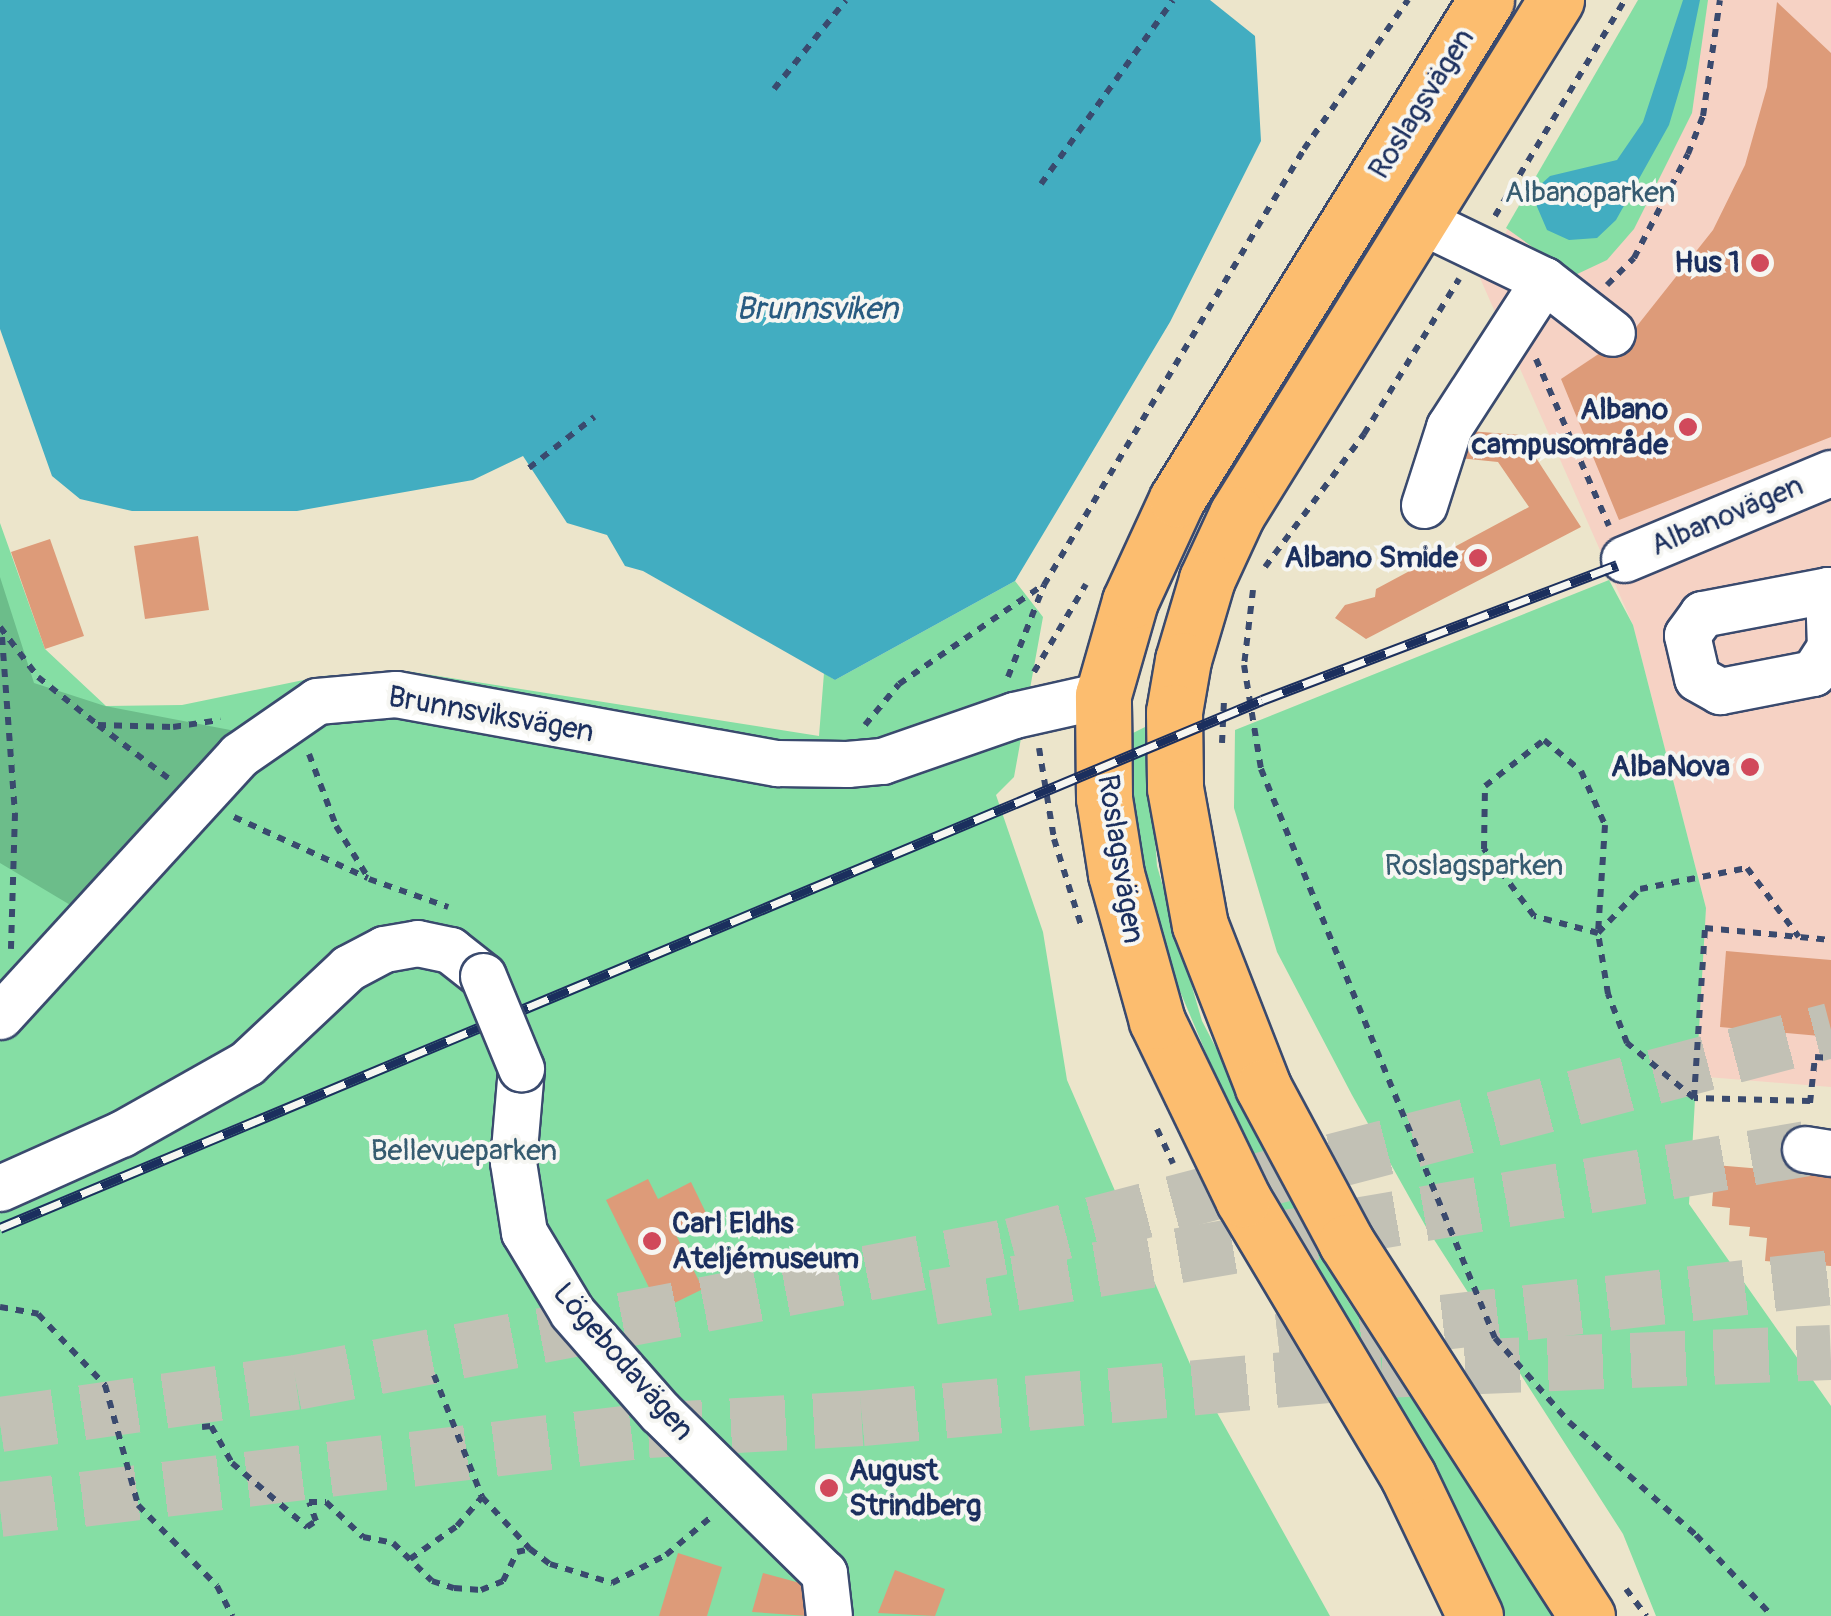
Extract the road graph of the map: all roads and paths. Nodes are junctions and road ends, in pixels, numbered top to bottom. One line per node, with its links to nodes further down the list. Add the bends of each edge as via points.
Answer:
1 (846, 0): 8 (path)
2 (1173, 0): 9 (path)
3 (1408, 0): 20 (path, via 1304,150)
4 (1486, 0): 25 (main road, Roslagsvägen, via 1176,499 1130,600)
5 (1556, 0): 10 (main road, Roslagsvägen)
6 (1625, 0): 11 (path)
7 (1720, 0): 13 (path, via 1703,116)
8 (774, 89)
9 (1041, 184)
10 (1415, 218): 11 (street, Roslagsvägen); 51 (main road, Roslagsvägen, via 1237,514 1206,579 1174,712 1183,858 1226,1002 1346,1242)
11 (1477, 246): 12 (street, Roslagsvägen); 19 (path, via 1364,434)
12 (1544, 280): 13 (street, Roslagsvägen); 17 (street, via 1449,427)
13 (1598, 321): 18 (path, via 1532,351)
14 (594, 417): 15 (path)
15 (529, 468)
16 (1831, 473): 18 (street, Albanovägen)
17 (1424, 504)
18 (1624, 559)
19 (1253, 584): 23 (path); 56 (path, via 1244,665 1262,769 1495,1338 1569,1422 1696,1535)
20 (1044, 585): 26 (path, via 1004,700); 31 (path, via 899,684 847,747)
21 (1830, 590): 21 (street, via 1763,614 1702,614 1687,636 1697,678 1720,692 1812,674 1830,647)
22 (1, 631): 29 (path, via 38,677); 38 (path, via 15,813)
23 (1235, 633)
24 (1226, 681): 30 (path)
25 (1103, 694): 26 (street, Brunnsviksvägen); 54 (main road, Roslagsvägen, via 1104,798 1116,874 1157,1021 1242,1198 1408,1476)
26 (1032, 710): 31 (street, Brunnsviksvägen, via 882,762)
27 (294, 714): 31 (street, Brunnsviksvägen, via 350,694 396,694 777,763); 32 (street, Brunnsviksvägen, via 239,755); 33 (path, via 336,826)
28 (226, 719): 29 (path, via 173,727)
29 (98, 725): 32 (path)
30 (1222, 749)
31 (847, 764)
32 (197, 800): 33 (path); 38 (street, Brunnsviksvägen)
33 (369, 879): 34 (path)
34 (423, 898)
35 (1598, 932): 35 (path, via 1534,916 1484,849 1485,786 1544,740 1581,772 1605,825); 36 (path, via 1640,889 1747,868); 40 (path, via 1608,994 1626,1042)
36 (1799, 937): 37 (path); 40 (path, via 1704,928)
37 (1831, 940)
38 (5, 1011)
39 (1831, 1058): 41 (path, via 1816,1057)
40 (1694, 1098): 41 (path)
41 (1810, 1101): 42 (path)
42 (1818, 1151)
43 (0, 1188): 47 (street, Lögebodavägen, bridge, via 137,1126 247,1063 348,968 417,942 450,950 483,976 521,1068 512,1162 524,1232 572,1312)
44 (0, 1307): 52 (path, via 38,1314 105,1385 138,1505 217,1586)
45 (434, 1375): 48 (path)
46 (202, 1427): 50 (path, via 210,1426 232,1463 307,1527 316,1520 309,1502 326,1502 363,1537 394,1542)
47 (745, 1494): 49 (path, via 666,1555 612,1583 550,1564); 53 (street, Lögebodavägen, via 824,1573)
48 (482, 1497): 49 (path); 50 (path, via 457,1526)
49 (530, 1549): 50 (path, via 516,1552 502,1581 481,1590 432,1581)
50 (410, 1559)
51 (1602, 1596): 55 (path)
52 (232, 1616)
53 (829, 1616)
54 (1474, 1616)
55 (1646, 1616)
56 (1772, 1616)

